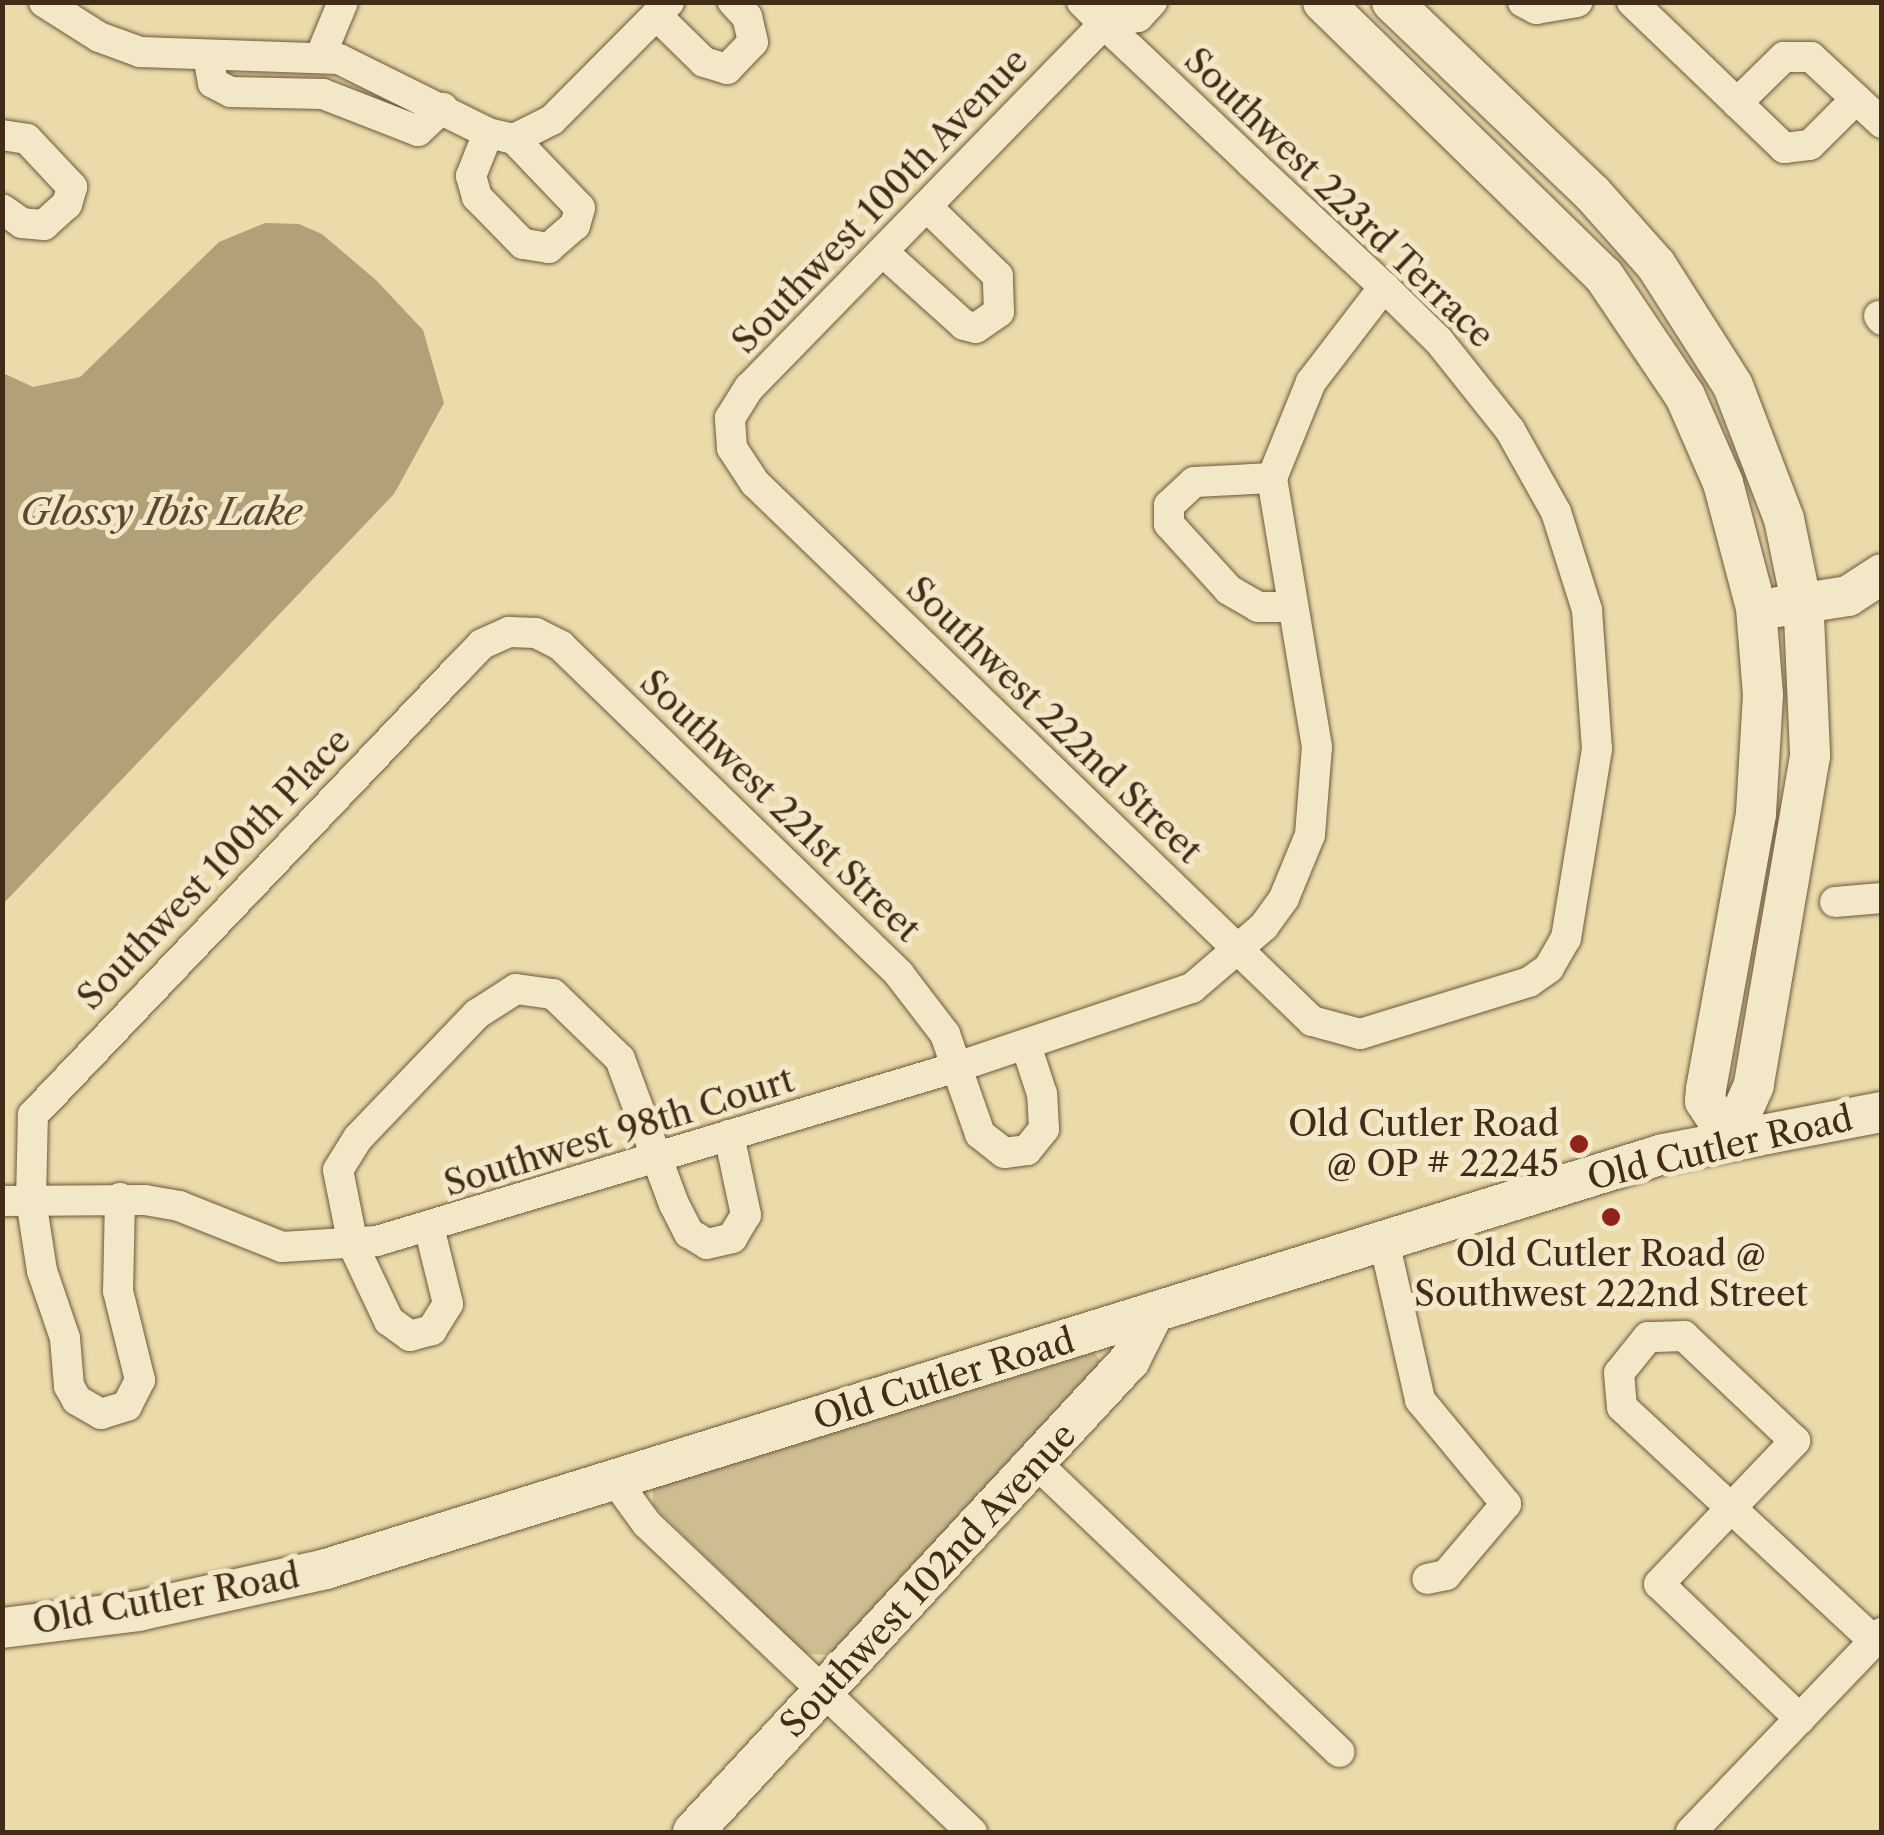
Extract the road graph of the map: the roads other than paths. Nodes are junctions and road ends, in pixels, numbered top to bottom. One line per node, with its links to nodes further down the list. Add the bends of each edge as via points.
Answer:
1 (44, 2): 13 (street, via 119,46)
2 (343, 2): 14 (street)
3 (733, 2): 11 (street, via 754,36 728,69 704,62)
4 (1082, 2): 12 (street, Southwest 223rd Terrace)
5 (1152, 2): 12 (street, Southwest 100th Avenue, via 1138,17)
6 (1323, 2): 29 (street, via 1573,240 1634,315 1705,438 1738,528)
7 (1392, 2): 27 (street, via 1600,201 1685,304 1753,431 1784,520)
8 (1523, 2): 9 (street, via 1536,9)
9 (1577, 2)
10 (1632, 2): 16 (street)
11 (662, 9): 17 (street, via 552,120 501,136)
12 (1106, 13): 20 (street, Southwest 100th Avenue); 23 (street, Southwest 223rd Terrace)
13 (208, 55): 14 (street); 17 (street, via 213,84 230,92 323,94 418,131)
14 (322, 56): 17 (street, via 365,68)
15 (1856, 99): 16 (street, via 1810,56 1784,56); 16 (street, via 1810,145 1784,148); 18 (street)
16 (1737, 103)
17 (443, 108)
18 (1882, 123)
19 (2, 135): 21 (street, via 27,139 72,187 67,204 44,225)
20 (926, 206): 22 (street, Southwest 100th Avenue); 22 (street, via 998,276 998,312 976,328 964,325)
21 (2, 210)
22 (884, 252): 24 (street, Southwest 100th Avenue, via 750,388 730,418)
23 (1384, 287): 25 (street, via 1311,382); 34 (street, Southwest 223rd Terrace, via 1459,364 1529,457 1579,575 1597,700 1593,786 1566,938 1540,976 1388,1027)
24 (730, 440): 33 (street, Southwest 222nd Street, via 755,483)
25 (1272, 478): 28 (street, Southwest 98th Court); 28 (street, via 1194,482 1170,505 1169,524 1229,590 1258,606)
26 (1882, 574): 27 (street, via 1848,596)
27 (1803, 605): 29 (street); 39 (street, via 1810,708 1805,806 1754,1085)
28 (1292, 607): 33 (street, Southwest 98th Court, via 1317,747 1316,804 1284,898)
29 (1756, 608): 39 (street, via 1762,766 1705,1102)
30 (520, 631): 36 (street, Southwest 221st Street, via 545,636 576,659 899,974 945,1034); 42 (street, Southwest 100th Place, via 482,644 40,1104 28,1128)
31 (1882, 898): 32 (street)
32 (1834, 902)
33 (1237, 952): 34 (street, Southwest 222nd Street, via 1298,1011); 35 (street, Southwest 98th Court, via 1182,993)
34 (1344, 1034)
35 (1026, 1046): 36 (street, Southwest 98th Court); 36 (street, Southwest 221st Street, via 1046,1114 1038,1139 1018,1154 996,1149 980,1134)
36 (957, 1067): 38 (street, Southwest 98th Court)
37 (1882, 1112): 39 (street, Old Cutler Road)
38 (729, 1135): 40 (street, Southwest 98th Court); 40 (street, via 746,1215 737,1234 714,1245 689,1232)
39 (1730, 1139): 44 (street, Old Cutler Road)
40 (658, 1157): 43 (street, Southwest 98th Court); 45 (street, via 629,1076 608,1044 553,994 516,990 477,1014 345,1155 338,1192)
41 (120, 1198): 42 (street, Southwest 98th Court); 42 (street, Southwest 100th Place, via 118,1290 140,1380 127,1406 101,1414 77,1400 69,1386 65,1338); 45 (street, Southwest 98th Court, via 179,1206 282,1247)
42 (17, 1200)
43 (430, 1230): 45 (street, Southwest 98th Court); 45 (street, via 448,1304 440,1323 422,1335 399,1332 389,1321)
44 (1384, 1241): 46 (street, Old Cutler Road); 50 (street, via 1420,1400 1506,1504 1446,1575)
45 (352, 1245)
46 (1151, 1318): 47 (street, Southwest 102nd Avenue, via 1130,1360); 48 (street, Old Cutler Road)
47 (1036, 1463): 53 (street, Southwest 102nd Avenue); 55 (street)
48 (615, 1480): 51 (street, Old Cutler Road, via 292,1578 138,1611); 53 (street, via 647,1524)
49 (1731, 1508): 49 (street, via 1617,1397 1618,1373 1648,1337 1684,1336 1795,1441); 52 (street); 54 (street, via 1660,1584)
50 (1427, 1579)
51 (2, 1628)
52 (1878, 1637): 54 (street)
53 (825, 1692): 56 (street, Southwest 102nd Avenue); 57 (street)
54 (1800, 1719): 58 (street)
55 (1340, 1752)
56 (693, 1832)
57 (972, 1832)
58 (1691, 1832)

